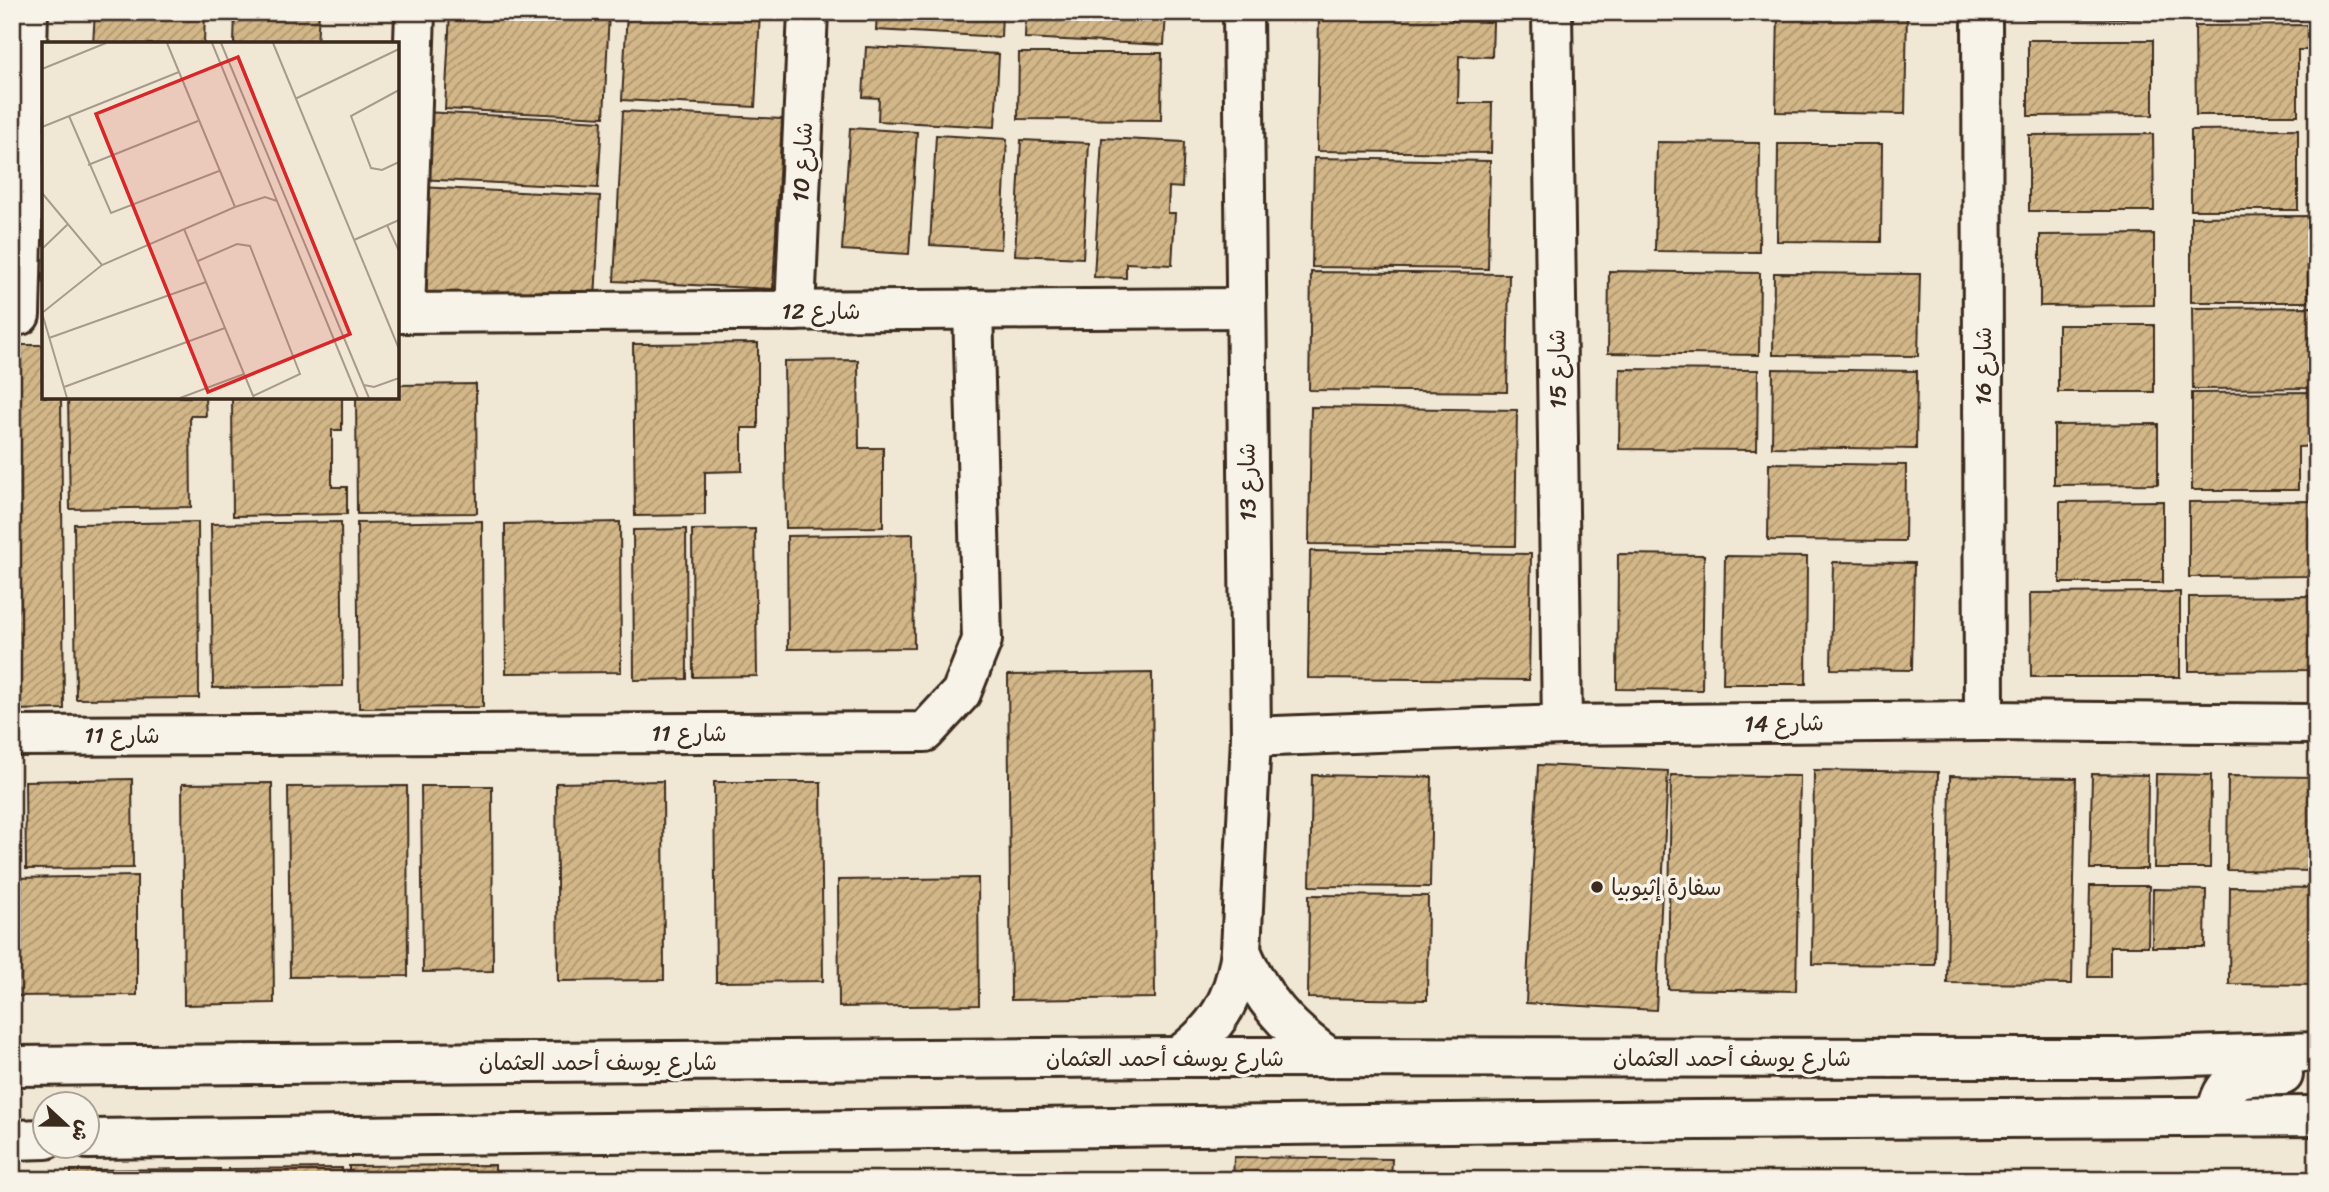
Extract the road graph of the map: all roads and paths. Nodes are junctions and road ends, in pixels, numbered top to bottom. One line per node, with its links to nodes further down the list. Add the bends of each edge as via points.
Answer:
1 (27, 12): 11 (street)
2 (415, 12): 10 (street)
3 (808, 12): 9 (street, شارع 10)
4 (1243, 12): 7 (street, شارع 13)
5 (1552, 12): 14 (street, شارع 15)
6 (1982, 12): 12 (street, شارع 16)
7 (1245, 308): 8 (street, شارع 12); 16 (street, شارع 13)
8 (973, 309): 9 (street, شارع 12); 15 (street, شارع 11, via 982,640 961,693 925,732)
9 (795, 311): 10 (street, شارع 12)
10 (401, 313)
11 (25, 315)
12 (1984, 721): 13 (street, شارع 14); 14 (street, شارع 14)
13 (2317, 724)
14 (1562, 725): 16 (street, شارع 14)
15 (12, 736)
16 (1251, 737): 17 (street, شارع 13)
17 (1241, 951): 19 (street, شارع 13, via 1229,1001 1216,1023); 20 (street, شارع 13, via 1268,1001 1286,1023)
18 (2317, 1052): 21 (street, شارع يوسف أحمد العثمان)
19 (1178, 1057): 20 (street, شارع يوسف أحمد العثمان); 22 (street, شارع يوسف أحمد العثمان)
20 (1331, 1058): 21 (street, شارع يوسف أحمد العثمان)
21 (2123, 1058): 26 (street, via 2145,1079 2140,1097 1761,1094 1714,1108)
22 (12, 1066)
23 (2317, 1075): 24 (street, via 2234,1080 2219,1103)
24 (2228, 1116): 25 (street); 26 (street)
25 (2317, 1116)
26 (1697, 1120): 28 (street)
27 (32, 1139): 29 (street)
28 (102, 1139)
29 (12, 1140)

